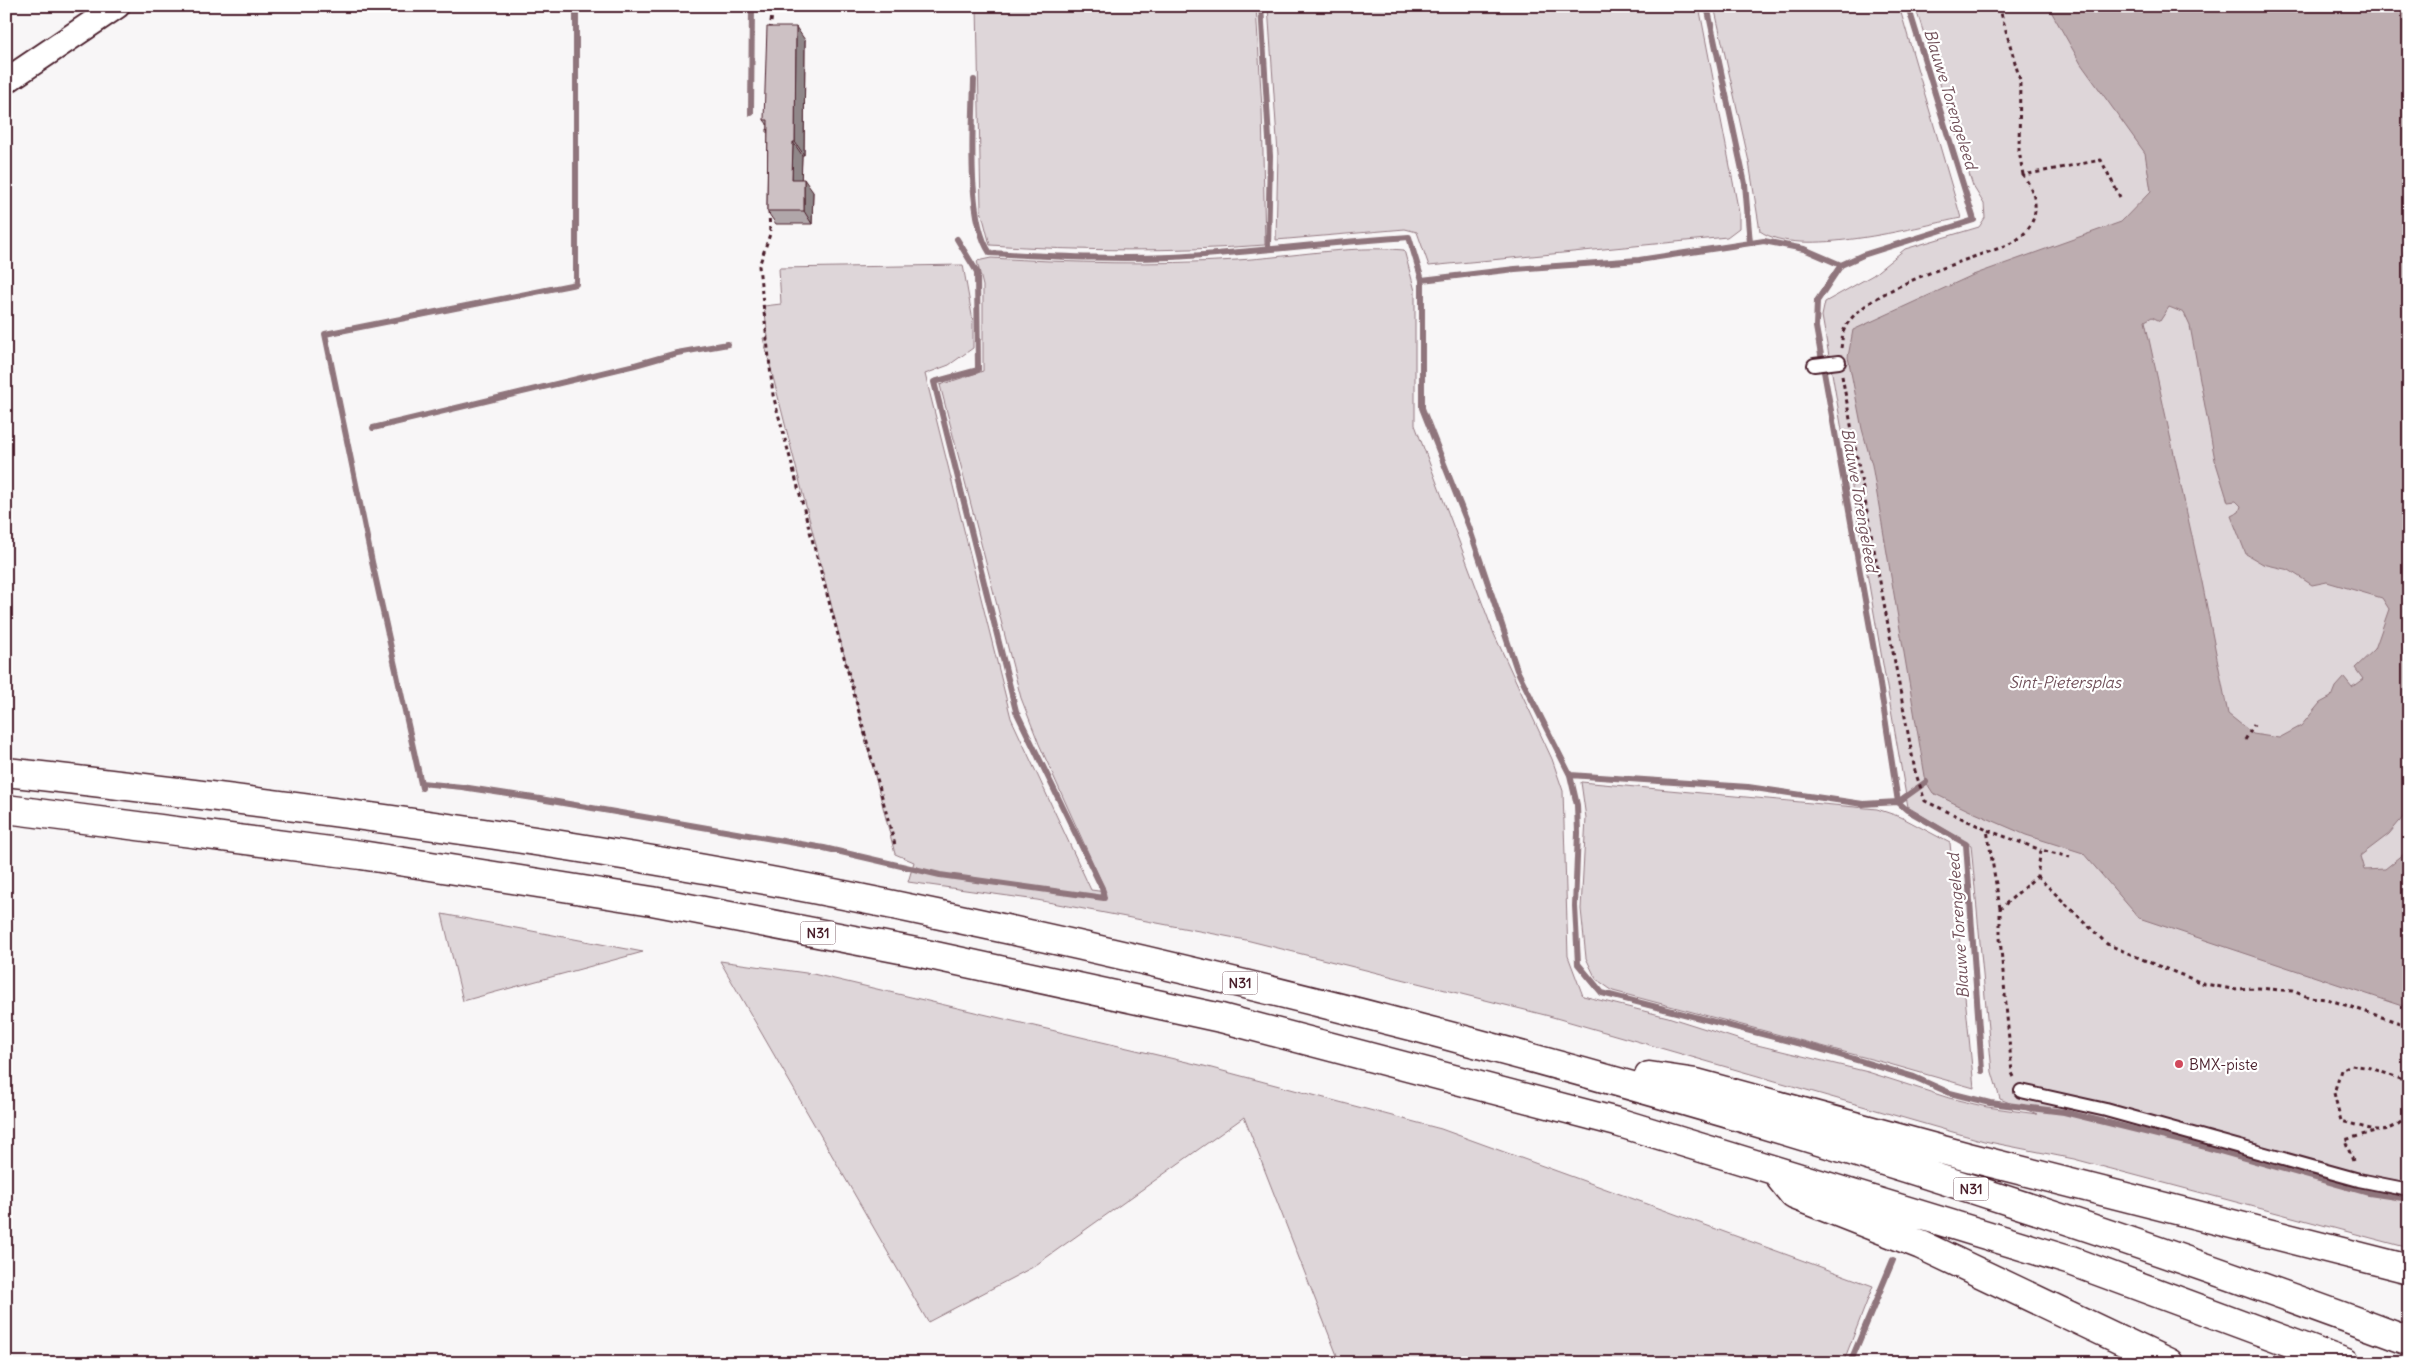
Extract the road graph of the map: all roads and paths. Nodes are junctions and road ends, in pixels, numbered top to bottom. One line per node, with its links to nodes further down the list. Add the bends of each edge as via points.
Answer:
1 (117, 6): 5 (street)
2 (773, 6): 4 (path)
3 (1999, 6): 8 (path, via 2020,80 2018,150)
4 (768, 38)
5 (6, 81)
6 (768, 115): 7 (path)
7 (768, 145)
8 (2023, 175): 9 (path, via 2101,160); 11 (path, via 2036,206 2031,224 2018,239 1907,282 1876,299 1851,319 1843,332)
9 (2120, 197)
10 (769, 204): 18 (path, via 770,234 759,266 773,396)
11 (1839, 362): 12 (lane); 17 (path, via 1915,771 1925,801)
12 (1814, 365)
13 (2254, 725): 14 (path)
14 (2245, 740)
15 (6, 772): 24 (highway, N31, via 368,816 654,861 956,918 1230,981)
16 (6, 809): 29 (highway, N31, via 390,859 652,901 921,952 1221,1018 1618,1122)
17 (1987, 830): 19 (path); 22 (path)
18 (895, 845)
19 (2041, 850): 20 (path); 21 (path)
20 (2070, 857)
21 (2037, 876): 22 (path); 23 (path, via 2108,944 2152,963 2205,984 2232,990 2292,991)
22 (2000, 909): 26 (path, via 2012,1073)
23 (2409, 1026)
24 (1527, 1056): 32 (highway, via 1696,1083 1968,1157); 33 (highway, N31, via 1742,1117 1941,1179 2296,1299)
25 (2409, 1082): 28 (path, via 2371,1068 2351,1065 2341,1070 2334,1093 2341,1121)
26 (2022, 1091): 30 (lane, via 2106,1110)
27 (2409, 1114): 28 (path, via 2400,1124 2386,1131)
28 (2376, 1131): 30 (path, via 2345,1140)
29 (1773, 1170): 34 (highway, via 1794,1195 1922,1245); 35 (highway, N31, via 2072,1261)
30 (2359, 1180): 31 (lane)
31 (2409, 1190)
32 (2409, 1269)
33 (2409, 1341)
34 (2169, 1363)
35 (2346, 1363)

